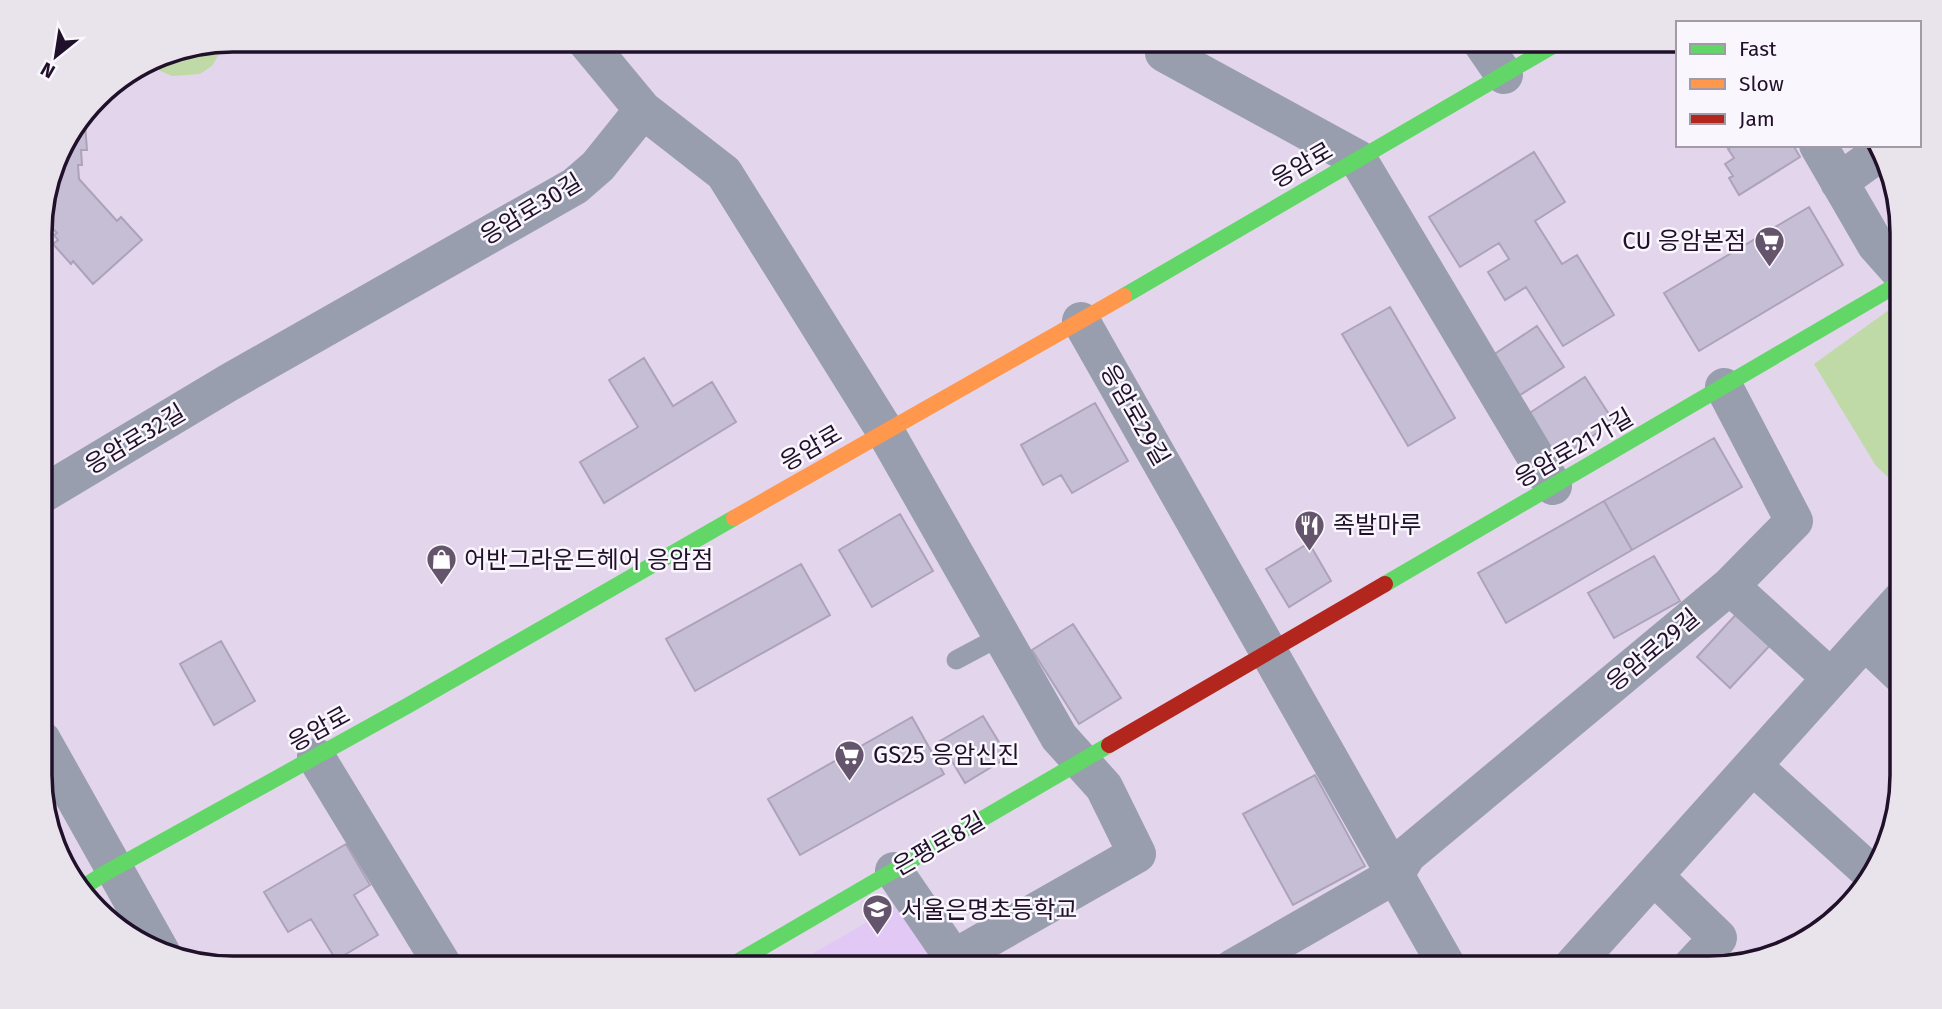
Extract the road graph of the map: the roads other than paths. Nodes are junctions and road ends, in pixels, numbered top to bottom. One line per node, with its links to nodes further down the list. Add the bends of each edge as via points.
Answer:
1 (595, 52): 6 (street)
2 (1181, 52): 9 (street)
3 (1488, 52): 5 (street)
4 (1543, 52): 5 (main road, 응암로)
5 (1504, 75): 9 (main road, 응암로)
6 (643, 110): 14 (street, 응암로30길, via 598,166 575,186); 16 (street, via 724,173)
7 (1819, 147): 10 (street)
8 (1873, 158): 10 (street)
9 (1358, 159): 13 (main road, 응암로); 17 (street)
10 (1839, 182): 11 (street)
11 (1890, 261)
12 (1890, 290): 15 (main road, 응암로21가길)
13 (1081, 321): 16 (main road, 응암로); 23 (street, 응암로29길)
14 (228, 383): 18 (street, 응암로32길)
15 (1724, 387): 17 (main road, 응암로21가길); 19 (street, 응암로29길, via 1794,521)
16 (885, 431): 21 (street); 27 (main road, 응암로)
17 (1553, 486): 23 (main road, 응암로21가길)
18 (53, 488)
19 (1730, 586): 26 (street); 34 (street, 응암로29길, via 1407,855)
20 (1890, 613): 22 (street)
21 (1001, 636): 24 (lane); 29 (street, via 1059,737)
22 (1865, 641): 25 (street); 26 (street)
23 (1270, 652): 29 (main road, 은평로8길); 34 (street, 응암로29길)
24 (956, 660)
25 (1890, 665)
26 (1831, 678): 30 (street)
27 (316, 757): 32 (main road, 응암로); 38 (street)
28 (52, 758): 32 (street)
29 (1081, 762): 33 (main road, 은평로8길); 41 (street, via 1104,787 1137,855)
30 (1753, 766): 31 (street); 35 (street)
31 (1864, 867)
32 (114, 869): 36 (main road, 응암로); 37 (street)
33 (894, 870): 39 (main road, 은평로8길); 40 (street)
34 (1395, 875): 42 (street, 응암로29길); 43 (street, 응암로29길)
35 (1654, 876): 44 (street); 45 (street, via 1718,938)
36 (89, 884)
37 (152, 937)
38 (437, 956)
39 (747, 956)
40 (953, 956)
41 (971, 956)
42 (1254, 956)
43 (1441, 956)
44 (1582, 956)
45 (1701, 956)

